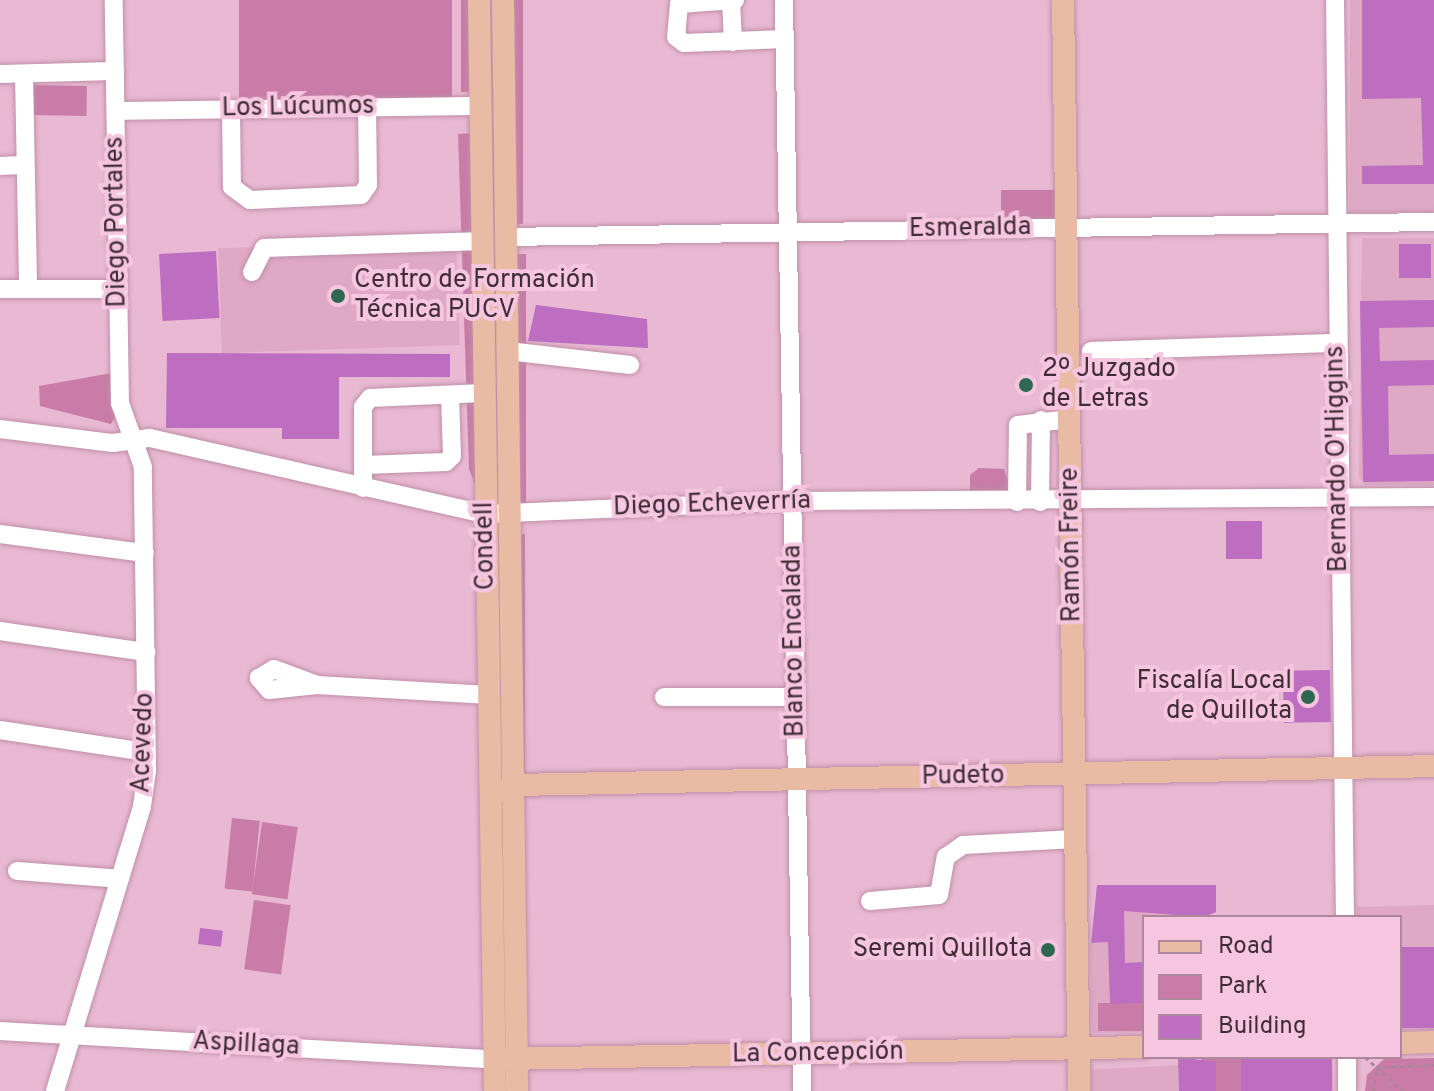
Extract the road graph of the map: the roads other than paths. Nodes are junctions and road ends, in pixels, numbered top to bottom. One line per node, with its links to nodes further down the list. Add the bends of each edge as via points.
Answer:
1 (114, 0): 11 (street, Diego Portales)
2 (479, 0): 14 (main road, Condell)
3 (503, 0): 24 (main road, Condell)
4 (733, 0): 8 (street); 10 (street)
5 (784, 0): 9 (street, Blanco Encalada)
6 (1063, 0): 22 (main road, Ramón Freire)
7 (1335, 0): 21 (street, Bernardo O'Higgins)
8 (692, 1): 10 (street, via 676,7 679,41)
9 (785, 39): 10 (street); 23 (street, Blanco Encalada)
10 (733, 42)
11 (115, 71): 13 (street); 17 (street, Diego Portales)
12 (0, 74): 13 (street)
13 (24, 74): 18 (street)
14 (480, 106): 15 (street, Los Lúcumos); 25 (main road, Condell)
15 (367, 107): 16 (street, Los Lúcumos); 16 (street, via 368,185 361,195 250,200 232,187)
16 (231, 109): 17 (street, Los Lúcumos)
17 (116, 111): 29 (street, Diego Portales)
18 (21, 165): 19 (street); 27 (street)
19 (0, 166)
20 (1434, 222): 21 (street, Esmeralda)
21 (1335, 224): 22 (street, Esmeralda); 30 (street, Bernardo O'Higgins)
22 (1067, 228): 23 (street, Esmeralda); 36 (main road, Ramón Freire)
23 (788, 232): 24 (street, Esmeralda); 47 (street, Blanco Encalada)
24 (506, 237): 31 (main road, Condell)
25 (482, 241): 26 (street, via 264,248); 34 (main road, Condell)
26 (252, 272)
27 (28, 287): 28 (street); 29 (street)
28 (0, 289)
29 (119, 289): 39 (street, Diego Portales, via 121,409)
30 (1337, 343): 32 (street); 46 (street, Bernardo O'Higgins)
31 (508, 351): 33 (street); 51 (main road, Condell)
32 (1091, 351)
33 (630, 365)
34 (483, 393): 35 (street); 52 (main road, Condell)
35 (450, 395): 40 (street, via 370,398 363,407); 40 (street, via 452,456 446,462)
36 (1070, 419): 37 (street); 43 (main road, Ramón Freire)
37 (1041, 420): 41 (street, via 1018,425); 42 (street)
38 (0, 429): 39 (street, Diego Echeverría)
39 (134, 441): 44 (street, Diego Echeverría, via 157,439); 54 (street, Acevedo, via 143,467)
40 (363, 465): 44 (street)
41 (1017, 472): 42 (street); 48 (street)
42 (1040, 472): 43 (street); 49 (street)
43 (1071, 472): 50 (main road, Ramón Freire)
44 (363, 488): 52 (street, Diego Echeverría)
45 (1434, 497): 46 (street, Diego Echeverría)
46 (1339, 498): 50 (street, Diego Echeverría); 64 (street, Bernardo O'Higgins)
47 (793, 501): 48 (street, Diego Echeverría); 51 (street, Diego Echeverría); 60 (street, Blanco Encalada)
48 (1017, 502): 49 (street, Diego Echeverría)
49 (1040, 502): 50 (street, Diego Echeverría)
50 (1071, 503): 65 (main road, Ramón Freire)
51 (509, 513): 52 (street, Diego Echeverría); 67 (main road, Condell)
52 (485, 514): 58 (main road, Condell)
53 (0, 534): 54 (street)
54 (145, 553): 56 (street, Acevedo)
55 (0, 631): 56 (street)
56 (146, 652): 62 (street, Acevedo)
57 (317, 685): 58 (street)
58 (489, 695): 68 (main road, Condell)
59 (664, 697): 60 (street)
60 (796, 697): 66 (street, Blanco Encalada)
61 (0, 730): 62 (street)
62 (146, 752): 71 (street, Acevedo, via 142,806)
63 (1434, 766): 64 (main road, Pudeto)
64 (1342, 767): 65 (main road, Pudeto); 73 (street, Bernardo O'Higgins)
65 (1075, 775): 66 (main road, Pudeto); 69 (main road, Ramón Freire)
66 (797, 780): 67 (main road, Pudeto); 80 (street, Blanco Encalada)
67 (515, 785): 68 (main road, Pudeto); 82 (main road, Condell)
68 (494, 796): 81 (main road, Condell)
69 (1075, 839): 72 (street, via 963,845 946,857 939,895); 79 (main road, Ramón Freire)
70 (17, 871): 71 (street)
71 (120, 879): 75 (street, Acevedo)
72 (870, 901)
73 (1345, 915)
74 (0, 1031): 75 (street, Aspillaga)
75 (69, 1035): 81 (street, Aspillaga); 86 (street, Acevedo)
76 (1434, 1042): 77 (main road)
77 (1402, 1043)
78 (1142, 1047): 79 (main road, La Concepción)
79 (1078, 1048): 80 (main road, La Concepción); 90 (main road, Ramón Freire)
80 (802, 1055): 82 (main road, La Concepción); 89 (street, Blanco Encalada)
81 (493, 1059): 82 (main road, La Concepción); 87 (main road, Condell)
82 (516, 1059): 88 (main road, Condell)
83 (1347, 1059): 85 (street)
84 (1368, 1060): 85 (street)
85 (1347, 1084)
86 (55, 1091)
87 (495, 1091)
88 (517, 1091)
89 (802, 1091)
90 (1079, 1091)

